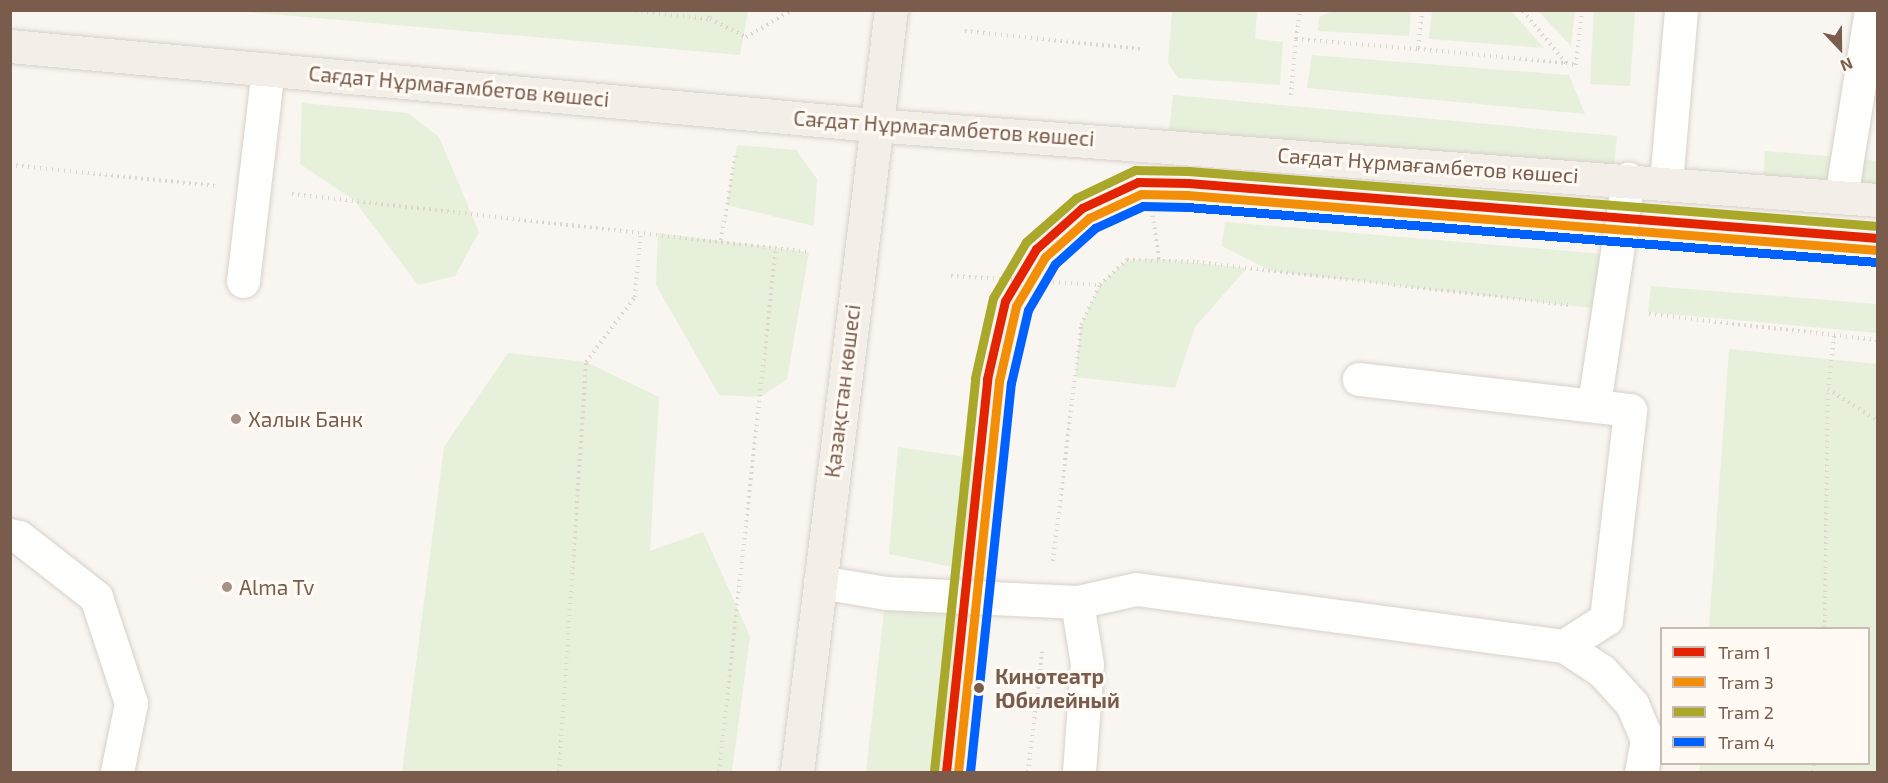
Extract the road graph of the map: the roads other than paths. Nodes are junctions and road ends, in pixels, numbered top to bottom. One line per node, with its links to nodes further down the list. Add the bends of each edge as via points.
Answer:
1 (891, 10): 6 (main road, Қазақстан көшесі)
2 (1680, 10): 8 (lane)
3 (1871, 10): 9 (lane)
4 (10, 46): 5 (main road, Сағдат Нұрмағамбетов көшесі)
5 (268, 69): 6 (main road, Сағдат Нұрмағамбетов көшесі); 11 (lane)
6 (873, 125): 7 (main road, Сағдат Нұрмағамбетов көшесі); 15 (main road, Қазақстан көшесі)
7 (1628, 179): 8 (main road, Сағдат Нұрмағамбетов көшесі); 13 (lane)
8 (1666, 182): 9 (main road, Сағдат Нұрмағамбетов көшесі)
9 (1841, 197): 10 (main road, Сағдат Нұрмағамбетов көшесі)
10 (1878, 200)
11 (243, 281)
12 (1359, 378): 13 (lane)
13 (1594, 404): 17 (lane, via 1630,410 1606,619)
14 (10, 535): 18 (lane, via 19,537 96,597 131,703)
15 (820, 582): 16 (lane, via 984,601); 19 (main road, Қазақстан көшесі)
16 (1077, 602): 17 (lane, via 1136,589); 20 (lane, via 1087,664)
17 (1564, 646): 21 (lane, via 1602,671 1632,705 1647,739)
18 (117, 772)
19 (797, 772)
20 (1079, 772)
21 (1641, 772)

